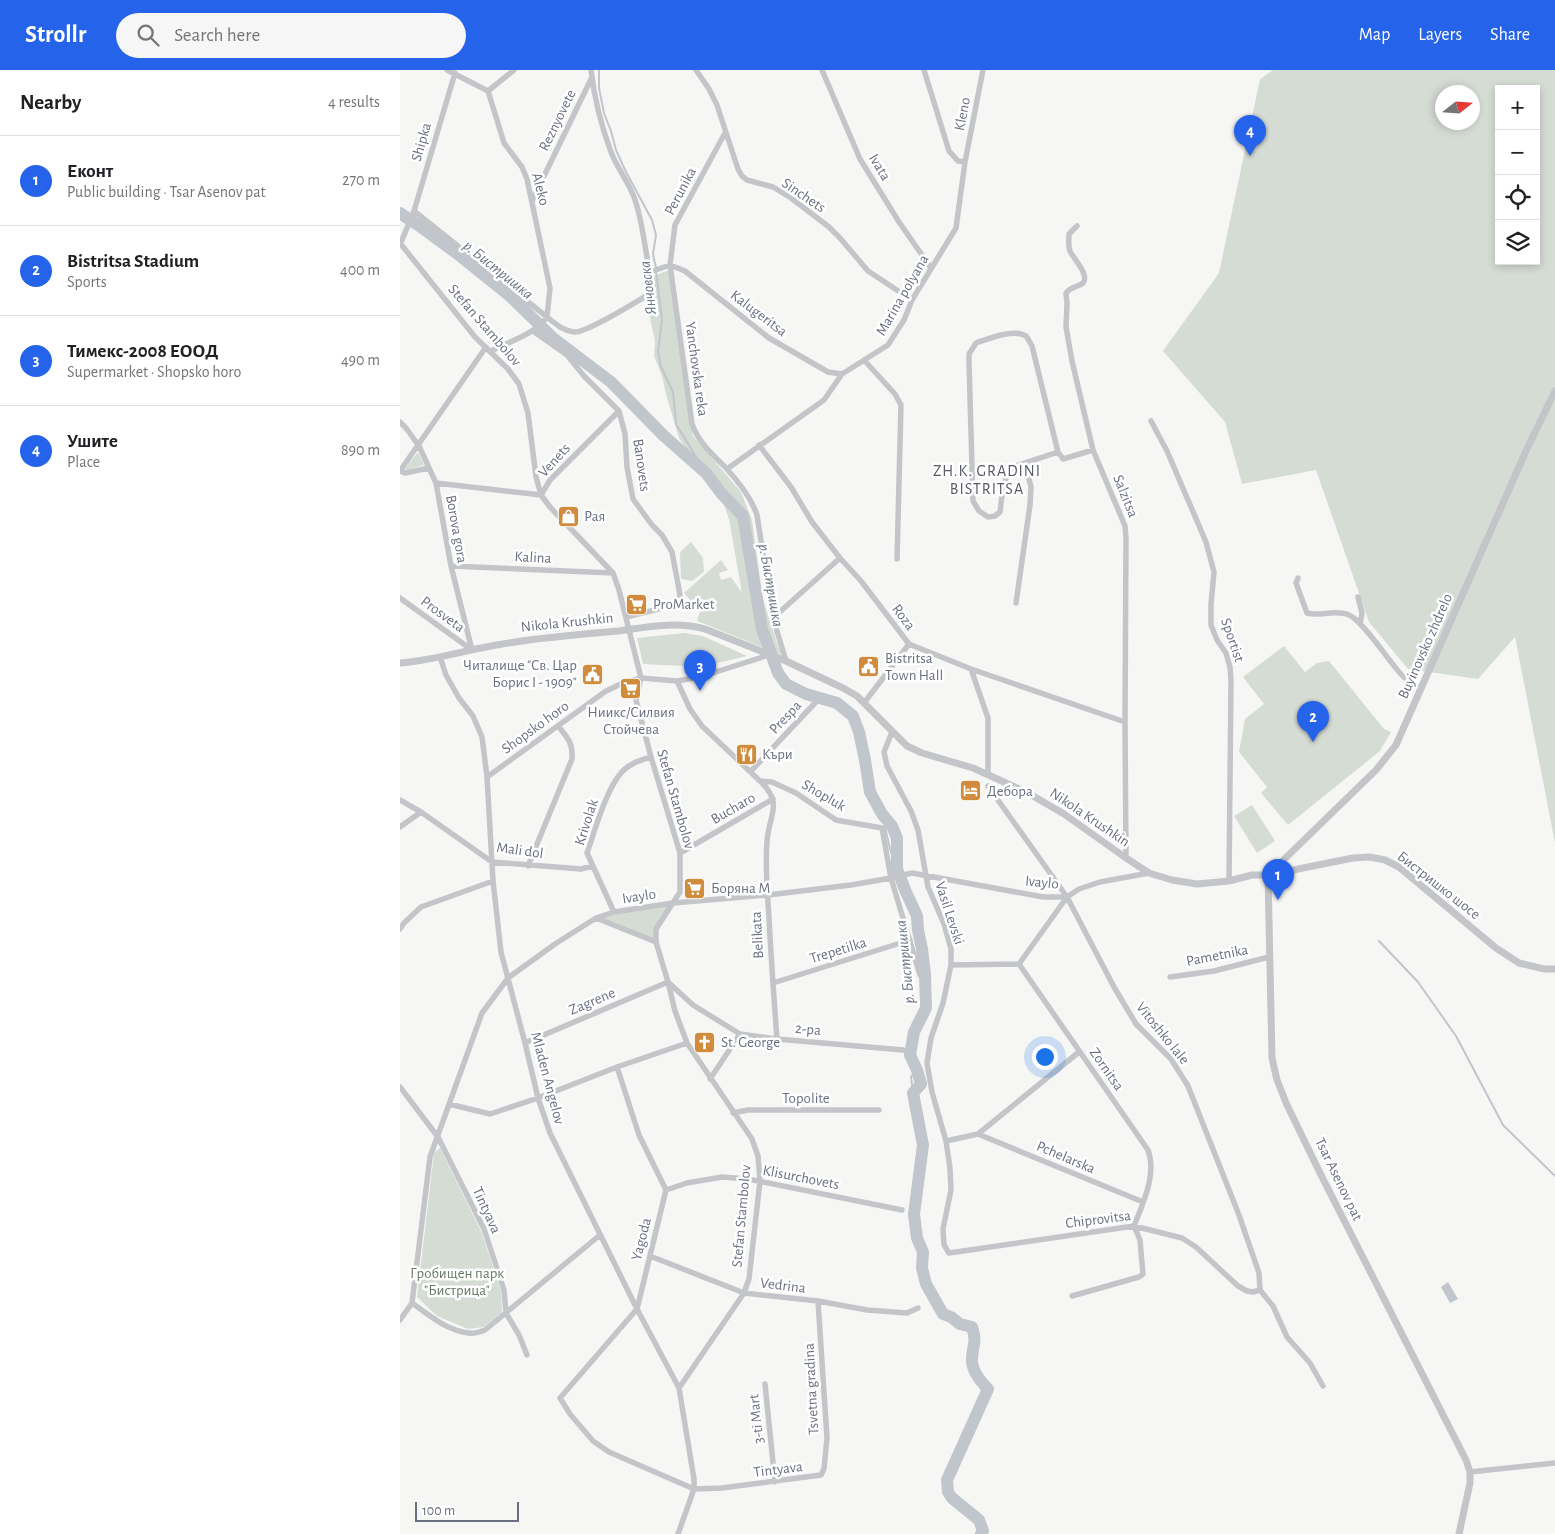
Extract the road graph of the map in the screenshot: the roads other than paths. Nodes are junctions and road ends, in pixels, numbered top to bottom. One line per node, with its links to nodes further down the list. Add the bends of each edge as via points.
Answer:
1 (446, 70): 8 (street)
2 (514, 70): 9 (street)
3 (696, 70): 10 (street, Sinchets, via 717,105)
4 (822, 70): 17 (street, Ivata, via 860,159)
5 (924, 70): 11 (street, via 949,151 958,161)
6 (983, 70): 11 (street, Kleno)
7 (592, 73): 12 (street, Reznyovete); 18 (street, via 611,154 633,195 642,223 645,254)
8 (454, 74): 9 (street); 13 (street, Shipka)
9 (488, 91): 12 (street, Aleko, via 504,143 528,179)
10 (725, 133): 16 (street, Perunika, via 676,224); 19 (street, Sinchets, via 742,176 773,187 791,198 834,232 868,271)
11 (964, 162): 17 (street, Marina polyana, via 956,228)
12 (532, 201): 20 (street, Aleko, via 550,288)
13 (413, 213): 15 (street, Shipka); 20 (street)
14 (1077, 226): 32 (street, Salzitsa, via 1069,234 1070,250 1085,277 1082,284 1066,293 1066,327)
15 (400, 244): 22 (street, Stefan Stambolov, via 464,325)
16 (668, 266): 18 (street); 25 (street, Kalugeritsa, via 685,271 769,338 828,372); 36 (street, Yanchovska reka, via 692,424 696,435)
17 (931, 268): 19 (street, Marina polyana)
18 (652, 271): 20 (street, via 649,292 643,298 587,329 575,332 563,329)
19 (912, 300): 24 (street, Marina polyana, via 888,345)
20 (547, 317): 21 (street)
21 (533, 331): 23 (street); 27 (street, via 567,355)
22 (486, 347): 23 (street, Stefan Stambolov); 31 (street)
23 (491, 351): 39 (street, Stefan Stambolov, via 519,384 525,400)
24 (864, 360): 25 (street, Marina polyana); 41 (street, via 896,394 901,405)
25 (842, 374): 30 (street, Marina polyana, via 824,400)
26 (1555, 391): 61 (street, Buyinovsko zhdrelo)
27 (619, 411): 39 (street, Venets, via 550,480); 48 (street, Banovets, via 633,500 672,552 680,595 679,604)
28 (400, 422): 31 (street, Borova gora)
29 (1151, 422): 87 (street, Sportist, via 1206,542 1214,572 1211,625 1216,640 1226,653 1231,680)
30 (759, 445): 36 (street, Marina polyana); 40 (street, Roza)
31 (419, 446): 35 (street, Borova gora); 37 (street)
32 (1093, 450): 33 (street, via 1063,459); 64 (street, Salzitsa, via 1125,526)
33 (1058, 452): 34 (street); 34 (street, via 1027,337 1016,333 992,337 976,343 969,354 973,501 979,511 988,517 1000,512 1008,472)
34 (1025, 463): 47 (street, via 1031,487 1030,505)
35 (429, 468): 37 (street, via 405,473); 38 (street, Borova gora)
36 (727, 469): 49 (street, Yanchovska reka, via 753,504 757,515)
37 (400, 471)
38 (436, 483): 39 (street, Venets); 42 (street, Borova gora)
39 (541, 495): 43 (street, Stefan Stambolov)
40 (840, 558): 49 (street); 52 (street, Roza)
41 (897, 559)
42 (451, 566): 43 (street, Kalina); 53 (street, Borova gora)
43 (613, 573): 48 (street, Stefan Stambolov)
44 (1298, 578): 50 (street, via 1296,583 1307,613 1341,612)
45 (1358, 597): 50 (street, via 1362,613)
46 (400, 598): 53 (street, Prosveta)
47 (1016, 602)
48 (626, 617): 51 (street, Stefan Stambolov)
49 (773, 618): 56 (street, Yanchovska reka)
50 (1360, 624): 61 (street, via 1401,675)
51 (629, 629): 53 (street, Nikola Krushkin, via 510,642); 54 (street, Nikola Krushkin, via 692,625); 59 (street, Stefan Stambolov)
52 (909, 644): 58 (street, Roza); 63 (street)
53 (472, 650): 55 (street, Nikola Krushkin)
54 (769, 655): 56 (street, Nikola Krushkin); 60 (street, Shopsko horo)
55 (440, 658): 57 (street, Nikola Krushkin); 70 (street, Mladen Angelov, via 446,675 473,716 482,737)
56 (784, 660): 63 (street, Nikola Krushkin, via 843,688)
57 (400, 663)
58 (971, 668): 64 (street, Roza); 69 (street, via 988,718)
59 (641, 678): 60 (street, Shopsko horo); 65 (street, Shopsko horo, via 606,691); 67 (street, Stefan Stambolov, via 636,700)
60 (677, 681): 68 (street, via 702,726)
61 (1421, 689): 83 (street, Buyinovsko zhdrelo, via 1396,745 1376,770)
62 (816, 702): 68 (street, Prespa)
63 (864, 703): 66 (street, Nikola Krushkin)
64 (1125, 722): 78 (street, Salzitsa)
65 (558, 726): 70 (street, Shopsko horo); 80 (street, via 569,738 573,748 572,759)
66 (892, 732): 69 (street, Nikola Krushkin, via 907,746 922,753); 84 (street, Vasil Levski, via 884,752 886,766 918,830)
67 (650, 756): 77 (street, Stefan Stambolov); 81 (street, Krivolak, via 628,766 612,785 587,853)
68 (751, 771): 71 (street)
69 (988, 774): 78 (street, Nikola Krushkin, via 1064,814)
70 (487, 777): 79 (street, Mladen Angelov)
71 (760, 781): 74 (street, via 770,791); 85 (street, Shopluk, via 772,782 796,793 836,820 882,828)
72 (988, 786): 89 (street, Vitoshko lale)
73 (400, 800): 75 (street, Mali dol)
74 (773, 800): 77 (street, Bucharo); 88 (street, Belikata, via 767,840)
75 (421, 812): 76 (street); 79 (street, Mali dol)
76 (400, 827)
77 (680, 854): 90 (street, Stefan Stambolov, via 680,892)
78 (1126, 858): 82 (street, Nikola Krushkin)
79 (492, 862): 80 (street, Mali dol); 86 (street, Mladen Angelov)
80 (528, 866): 81 (street, Mali dol, via 581,870)
81 (593, 866): 91 (street, Krivolak)
82 (1149, 873): 87 (street, Nikola Krushkin, via 1197,884); 89 (street, Ivaylo, via 1100,882)
83 (1268, 875): 87 (street, Nikola Krushkin); 96 (street, Tsar Asenov pat); 99 (street, Бистришко шосе, via 1352,858 1384,860 1400,867 1503,953 1519,963)
84 (925, 876): 85 (street, Ivaylo, via 912,873); 89 (street, Ivaylo, via 1034,895); 97 (street, Vasil Levski, via 944,924 951,948)
85 (891, 878): 88 (street, Ivaylo); 94 (street)
86 (494, 881): 93 (street, via 421,907); 102 (street, Mladen Angelov)
87 (1229, 881)
88 (768, 895): 90 (street, Ivaylo); 104 (street, Belikata)
89 (1067, 897): 98 (street); 129 (street, Vitoshko lale, via 1136,1024 1171,1059 1188,1086 1239,1215 1259,1273)
90 (674, 903): 91 (street, Ivaylo); 95 (street, Stefan Stambolov, via 656,929)
91 (614, 912): 92 (street, Ivaylo)
92 (596, 918): 95 (street); 102 (street, Ivaylo)
93 (400, 929)
94 (910, 940): 100 (street); 104 (street, Trepetilka)
95 (656, 942): 103 (street, Stefan Stambolov)
96 (1269, 957): 101 (street, Pametnika, via 1214,971); 144 (street, Tsar Asenov pat, via 1272,1058 1277,1080)
97 (951, 964): 98 (street); 120 (street, Vasil Levski, via 927,1063)
98 (1019, 964): 110 (street, Zornitsa)
99 (1555, 969)
100 (920, 975)
101 (1170, 977)
102 (508, 978): 107 (street, Mladen Angelov); 115 (street, Ivaylo, via 482,1013)
103 (668, 982): 105 (street, 2-ра, via 693,1005); 107 (street, Zagrene); 108 (street, Stefan Stambolov)
104 (773, 983): 106 (street, Belikata)
105 (740, 1034): 106 (street, 2-ра); 112 (street)
106 (777, 1040): 109 (street, 2-ра)
107 (526, 1043): 114 (street, Mladen Angelov)
108 (687, 1043): 111 (street); 112 (street, Stefan Stambolov)
109 (903, 1050)
110 (1079, 1052): 118 (street); 123 (street, Zornitsa, via 1148,1150 1152,1168)
111 (617, 1067): 114 (street); 122 (street, via 639,1135)
112 (710, 1079): 117 (street, Stefan Stambolov)
113 (400, 1087): 119 (street, Tintyava)
114 (538, 1098): 115 (street, via 490,1114); 126 (street, Mladen Angelov, via 550,1133)
115 (449, 1104): 119 (street, Ivaylo)
116 (879, 1110): 117 (street, Topolite, via 748,1110)
117 (733, 1113): 121 (street, Stefan Stambolov, via 752,1139 758,1156)
118 (978, 1134): 120 (street); 123 (street, Pchelarska)
119 (438, 1137): 133 (street, Ivaylo, via 430,1157); 136 (street, Tintyava, via 484,1229 504,1290)
120 (946, 1141): 127 (street, Vasil Levski, via 951,1190 943,1229 944,1245)
121 (760, 1181): 122 (street, Klisurchovets, via 722,1177); 124 (street, Klisurchovets); 130 (street, Stefan Stambolov, via 749,1279)
122 (666, 1190): 128 (street, Yagoda)
123 (1144, 1202): 125 (street, Zornitsa)
124 (902, 1210)
125 (1134, 1226): 127 (street, Chiprovitsa); 129 (street, Chiprovitsa, via 1182,1238 1238,1286 1246,1291); 131 (street, via 1140,1240 1143,1274)
126 (600, 1235): 135 (street, Mladen Angelov); 136 (street)
127 (949, 1253)
128 (650, 1256): 130 (street, Vedrina); 135 (street, Yagoda)
129 (1260, 1290): 140 (street, via 1273,1306 1287,1337 1310,1363)
130 (744, 1293): 132 (street, Vedrina); 141 (street, Stefan Stambolov)
131 (1072, 1296)
132 (818, 1301): 134 (street, Vedrina, via 907,1313); 145 (street, Tsvetna gradina, via 827,1438)
133 (412, 1303): 136 (street, via 436,1321 470,1334 485,1330); 137 (street, Ivaylo)
134 (918, 1308)
135 (637, 1309): 141 (street, Mladen Angelov); 142 (street, Yagoda)
136 (506, 1313): 138 (street, Tintyava)
137 (400, 1320)
138 (527, 1355)
139 (765, 1384): 146 (street, 3-ti Mart)
140 (1323, 1386)
141 (679, 1388): 147 (street, Mladen Angelov)
142 (560, 1398): 147 (street, Tintyava, via 593,1441 609,1452)
143 (1555, 1463): 144 (street)
144 (1470, 1472): 149 (street)
145 (821, 1475): 146 (street, Tintyava)
146 (775, 1482): 147 (street, Tintyava)
147 (694, 1489): 148 (street)
148 (678, 1534)
149 (1459, 1534)

